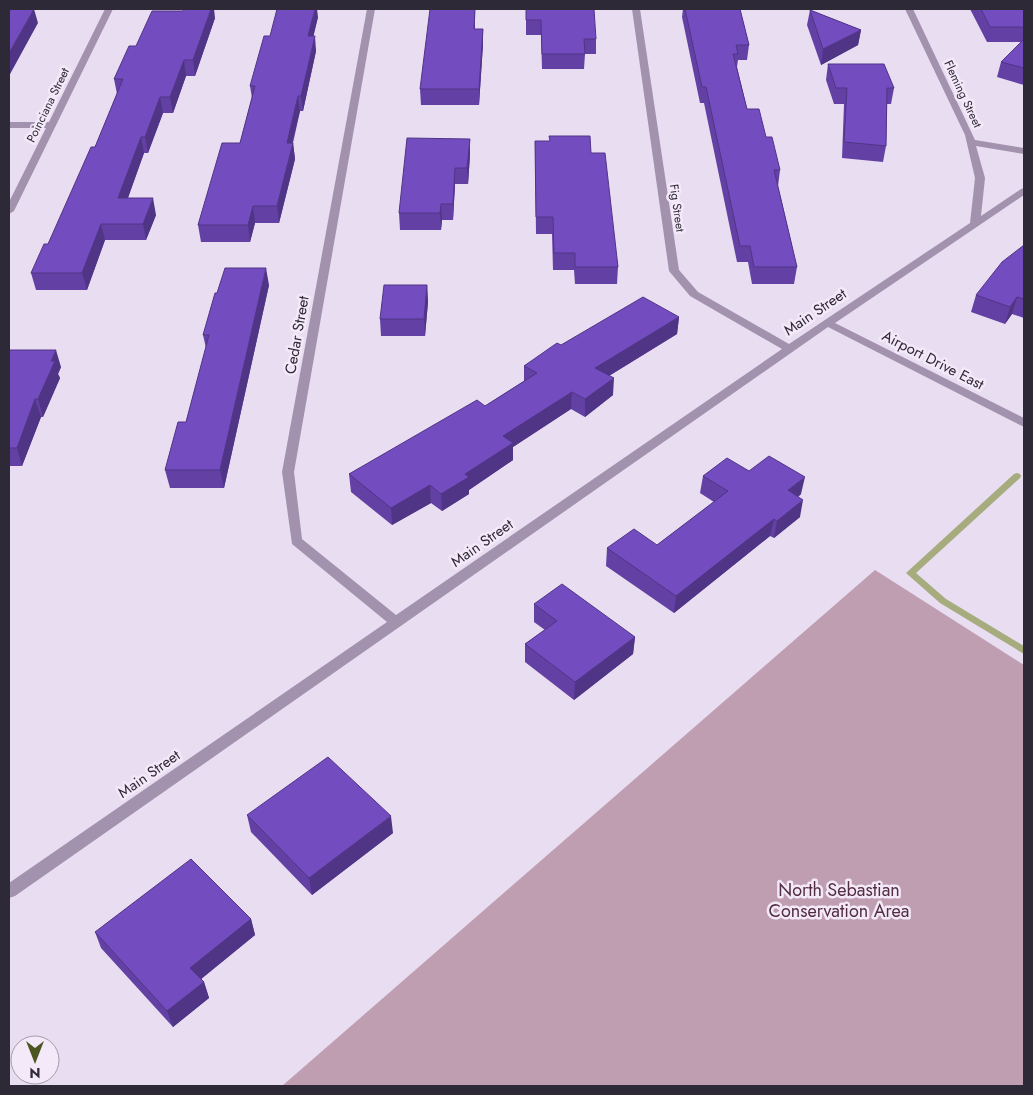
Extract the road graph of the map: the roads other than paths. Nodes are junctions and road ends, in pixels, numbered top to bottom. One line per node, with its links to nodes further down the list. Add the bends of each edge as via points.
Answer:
1 (109, 9): 6 (street, Poinciana Street)
2 (371, 9): 15 (street, Cedar Street, via 288,472 296,541)
3 (636, 9): 13 (street, Fig Street, via 674,271 694,294)
4 (909, 9): 7 (street, Fleming Street)
5 (9, 125): 6 (street)
6 (52, 125): 10 (street, Poinciana Street)
7 (971, 142): 8 (street); 11 (street, Fleming Street, via 980,178)
8 (1024, 151)
9 (1024, 191): 11 (street, Main Street)
10 (9, 211)
11 (975, 224): 12 (street, Main Street)
12 (828, 323): 13 (street, Main Street); 14 (street, Airport Drive East)
13 (789, 349): 15 (street, Main Street)
14 (1024, 423)
15 (396, 622): 16 (street, Main Street)
16 (9, 891)

